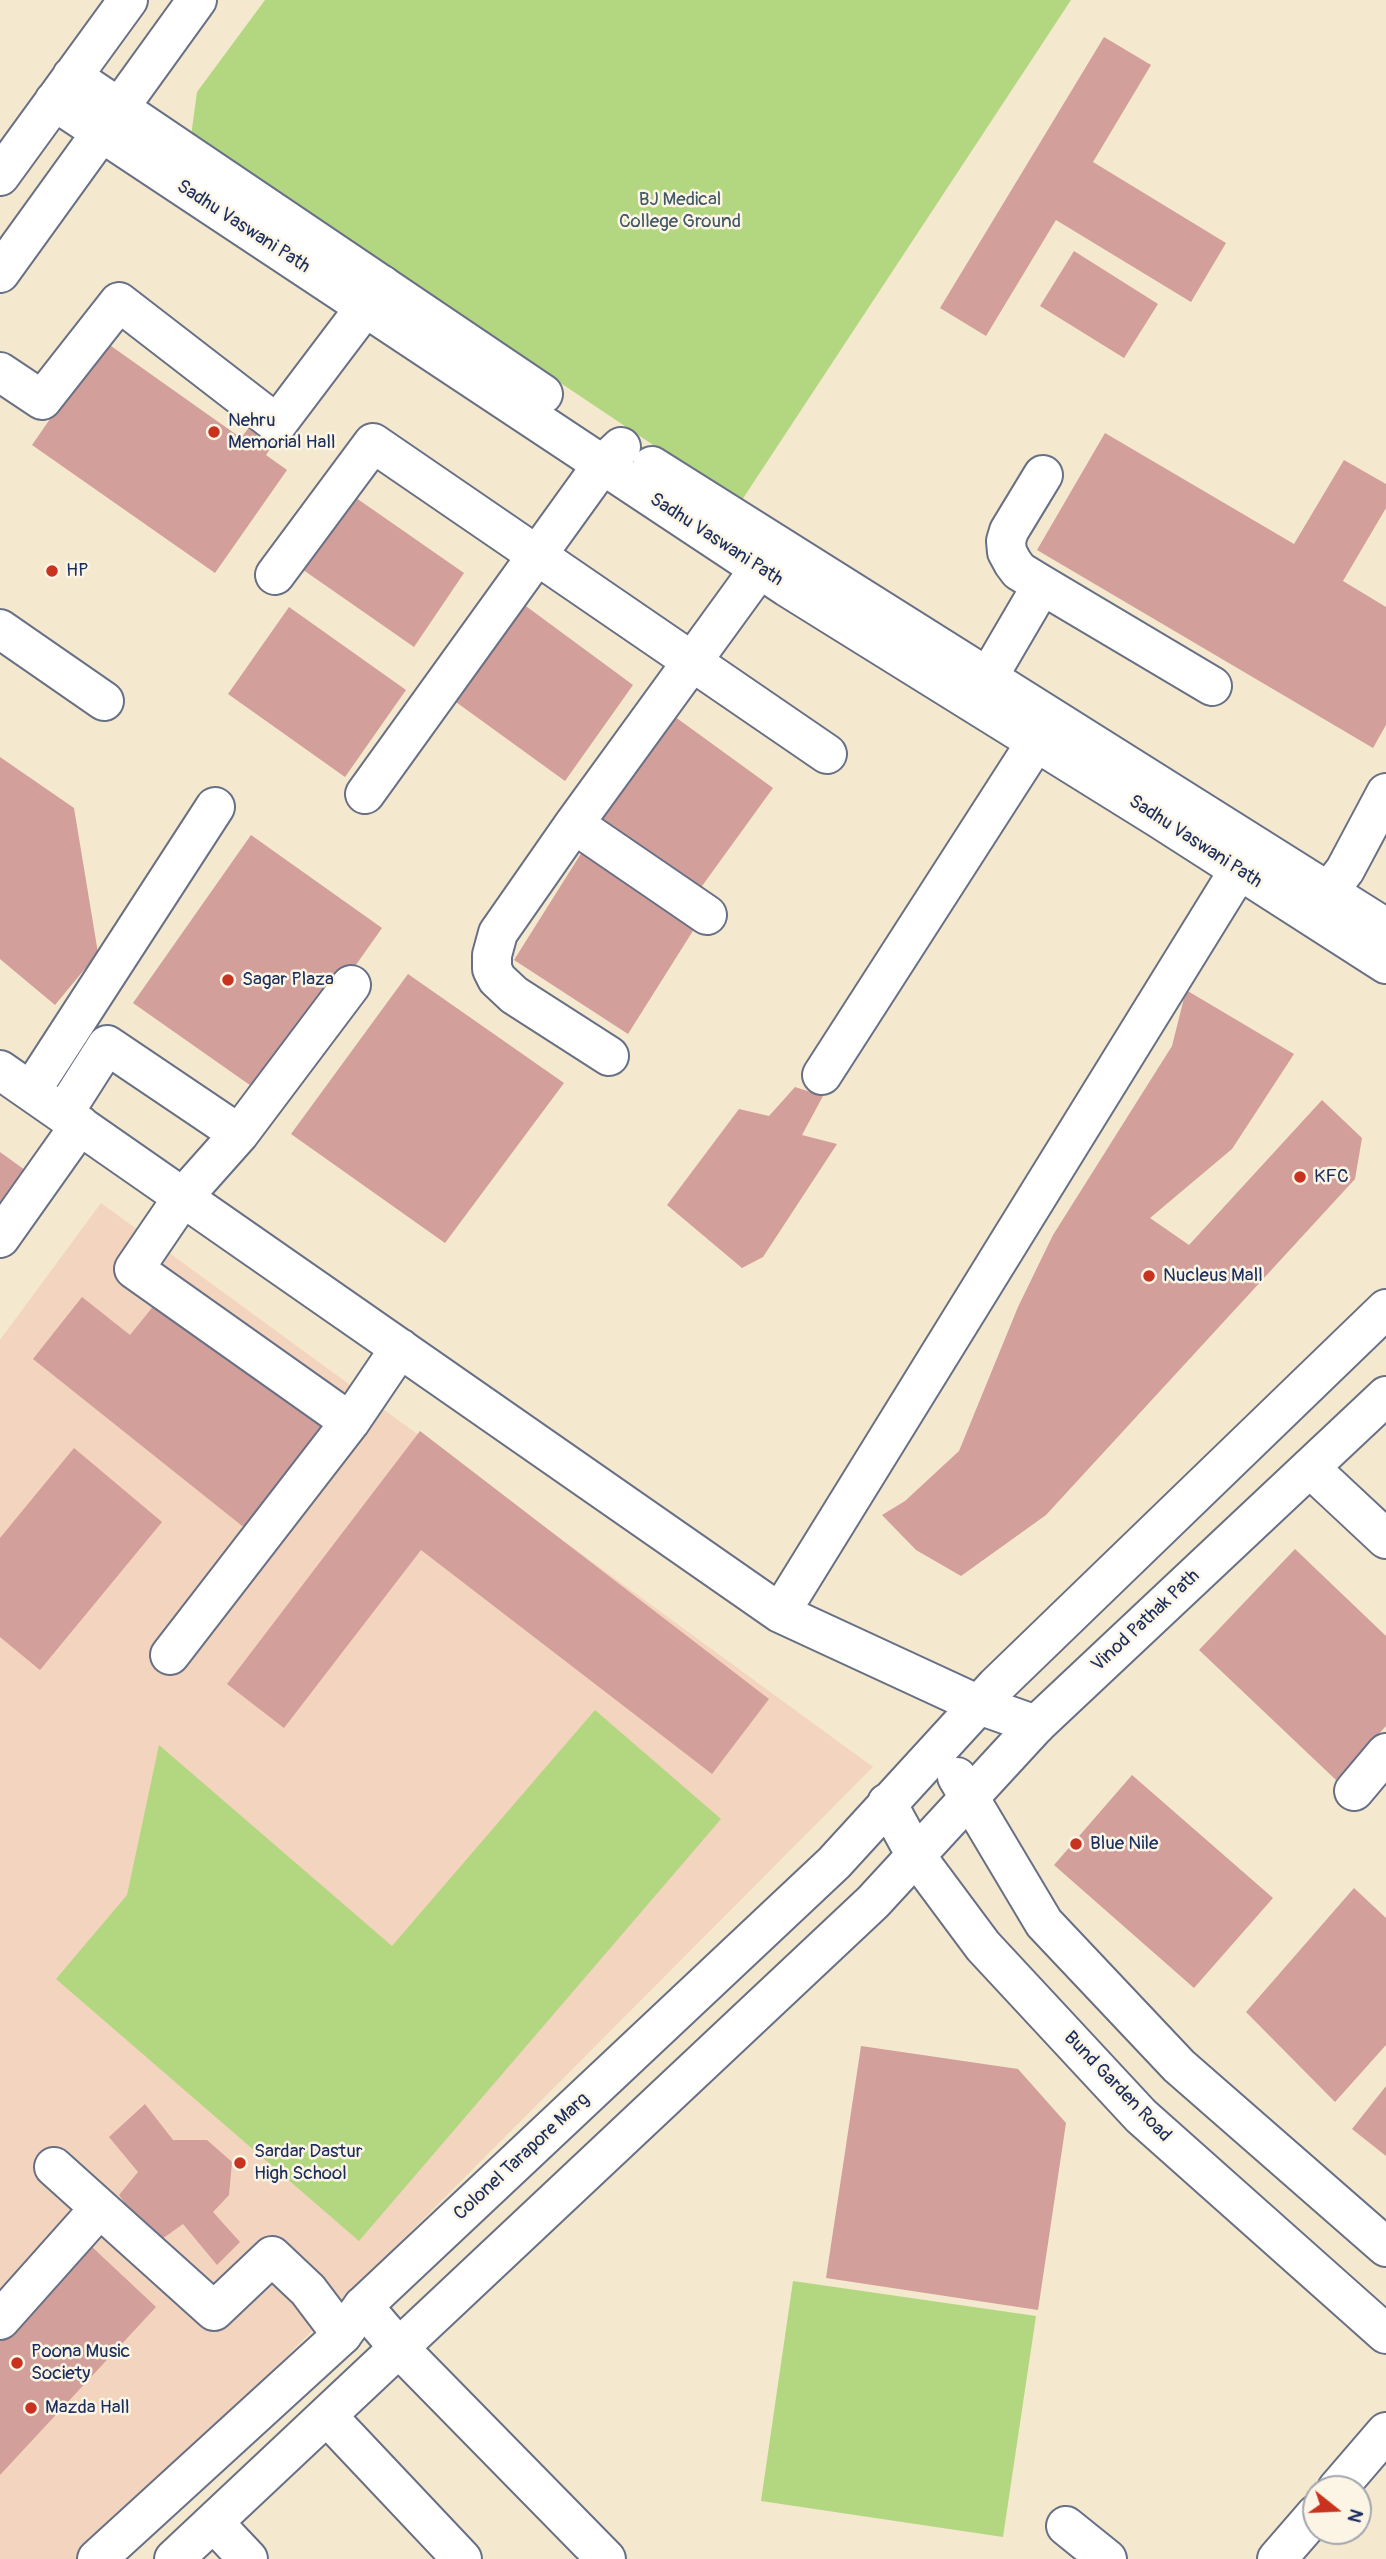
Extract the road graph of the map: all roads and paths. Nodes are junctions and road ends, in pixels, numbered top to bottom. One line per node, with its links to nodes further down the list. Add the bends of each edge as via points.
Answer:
1 (128, 0): 3 (main road)
2 (197, 0): 4 (main road)
3 (63, 88): 4 (main road, Sadhu Vaswani Path); 5 (main road)
4 (110, 120): 6 (main road); 7 (main road, Sadhu Vaswani Path)
5 (6, 154)
6 (0, 273)
7 (373, 296): 8 (main road, via 277,424 119,302 42,400); 9 (main road, Sadhu Vaswani Path)
8 (0, 372)
9 (612, 456): 11 (main road); 12 (main road, Sadhu Vaswani Path)
10 (1043, 475): 14 (main road, via 1006,541 1019,571)
11 (539, 555): 13 (main road, via 373,443); 16 (main road); 23 (main road)
12 (767, 557): 16 (main road); 17 (main road, Sadhu Vaswani Path); 20 (main road, Sadhu Vaswani Path)
13 (275, 575)
14 (1042, 585): 17 (main road); 18 (main road)
15 (0, 629): 19 (main road)
16 (692, 660): 21 (main road); 25 (main road)
17 (987, 679): 27 (main road, Sadhu Vaswani Path)
18 (1212, 686)
19 (104, 701)
20 (1036, 742): 26 (main road, Sadhu Vaswani Path); 34 (main road)
21 (827, 754)
22 (1386, 793): 27 (main road, via 1345,870)
23 (365, 794)
24 (215, 807): 35 (main road)
25 (574, 824): 28 (main road); 32 (main road, via 498,933 492,969 514,995)
26 (1239, 870): 30 (main road, Sadhu Vaswani Path); 46 (main road)
27 (1328, 892): 29 (main road, Sadhu Vaswani Path)
28 (707, 915)
29 (1386, 929)
30 (1386, 964)
31 (351, 985): 37 (main road)
32 (609, 1055)
33 (0, 1070): 35 (main road)
34 (822, 1075)
35 (31, 1091): 36 (main road)
36 (72, 1120): 37 (main road, via 107,1045); 38 (main road); 39 (main road)
37 (239, 1134): 38 (main road)
38 (183, 1197): 41 (main road); 43 (main road, via 134,1269)
39 (0, 1238)
40 (1386, 1309): 48 (main road)
41 (400, 1348): 43 (main road); 46 (main road)
42 (1386, 1396): 44 (main road, Vinod Pathak Path)
43 (350, 1422): 47 (main road)
44 (1310, 1468): 45 (main road); 49 (main road, Vinod Pathak Path)
45 (1386, 1538)
46 (780, 1613): 48 (main road)
47 (170, 1655)
48 (979, 1705): 49 (main road); 50 (main road)
49 (1036, 1725): 53 (main road, Vinod Pathak Path)
50 (940, 1748): 53 (main road); 54 (main road, Colonel Tarapore Marg)
51 (1386, 1753): 52 (main road)
52 (1354, 1791)
53 (969, 1798): 55 (main road, Vinod Pathak Path); 58 (main road, via 1052,1933 1178,2066)
54 (887, 1803): 55 (main road, Bund Garden Road); 60 (main road, Colonel Tarapore Marg, via 834,1863)
55 (916, 1856): 61 (main road, Bund Garden Road, via 983,1945 1141,2116); 62 (main road, via 863,1912)
56 (54, 2167): 57 (main road)
57 (99, 2209): 59 (main road); 60 (main road, via 214,2311 272,2256 308,2290)
58 (1386, 2247)
59 (0, 2320)
60 (353, 2321): 62 (main road); 69 (main road, Colonel Tarapore Marg)
61 (1386, 2334)
62 (399, 2348): 63 (main road); 73 (main road)
63 (327, 2416): 66 (main road); 72 (main road)
64 (1386, 2432): 65 (main road)
65 (1349, 2475)
66 (214, 2523): 70 (main road); 71 (main road)
67 (1066, 2526): 74 (main road)
68 (1302, 2530): 75 (main road)
69 (97, 2559)
70 (174, 2559)
71 (248, 2559)
72 (462, 2559)
73 (606, 2559)
74 (1107, 2559)
75 (1277, 2559)

